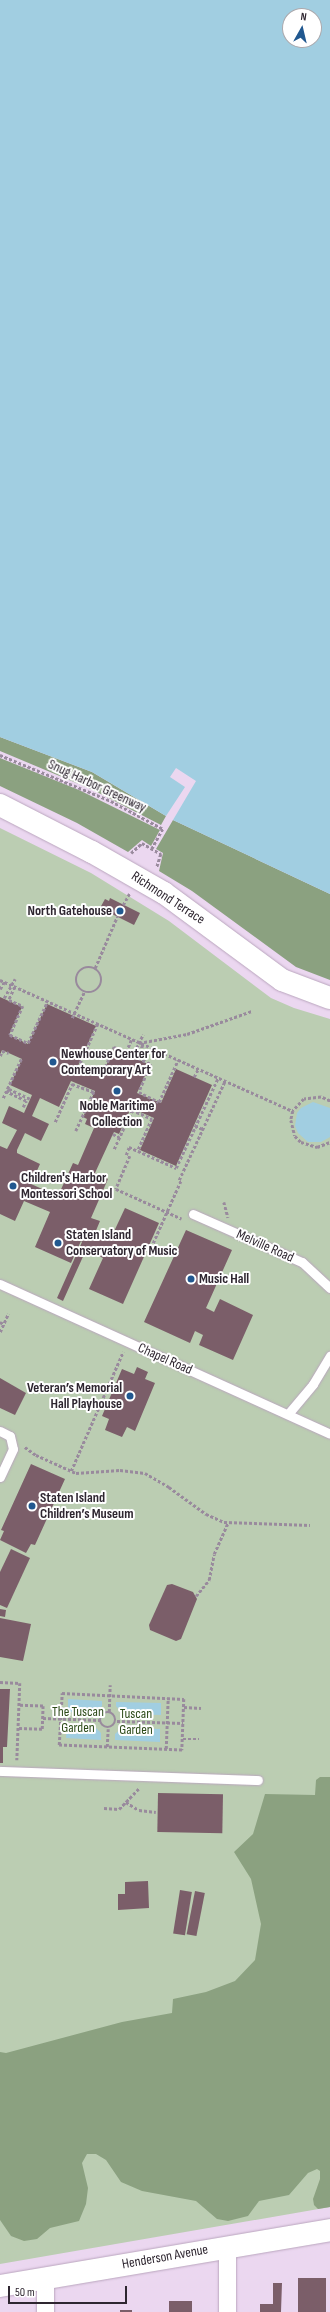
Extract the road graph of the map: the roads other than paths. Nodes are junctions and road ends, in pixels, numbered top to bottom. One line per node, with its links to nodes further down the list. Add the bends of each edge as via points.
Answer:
1 (0, 806): 2 (main road, Richmond Terrace, via 75,843 164,893 282,980)
2 (330, 998)
3 (193, 1214): 5 (lane, Melville Road, via 302,1262)
4 (0, 1284): 7 (lane, Chapel Road)
5 (330, 1288)
6 (330, 1356): 7 (lane, via 313,1384)
7 (288, 1414): 9 (lane, Chapel Road)
8 (0, 1431): 10 (lane, via 10,1436 13,1449)
9 (330, 1434)
10 (0, 1477)
11 (0, 1771): 12 (lane)
12 (258, 1780)
13 (330, 2230): 14 (main road, Henderson Avenue)
14 (227, 2246): 15 (main road, Henderson Avenue); 18 (street)
15 (45, 2278): 16 (main road, Henderson Avenue); 17 (street)
16 (0, 2286)
17 (45, 2312)
18 (227, 2312)

